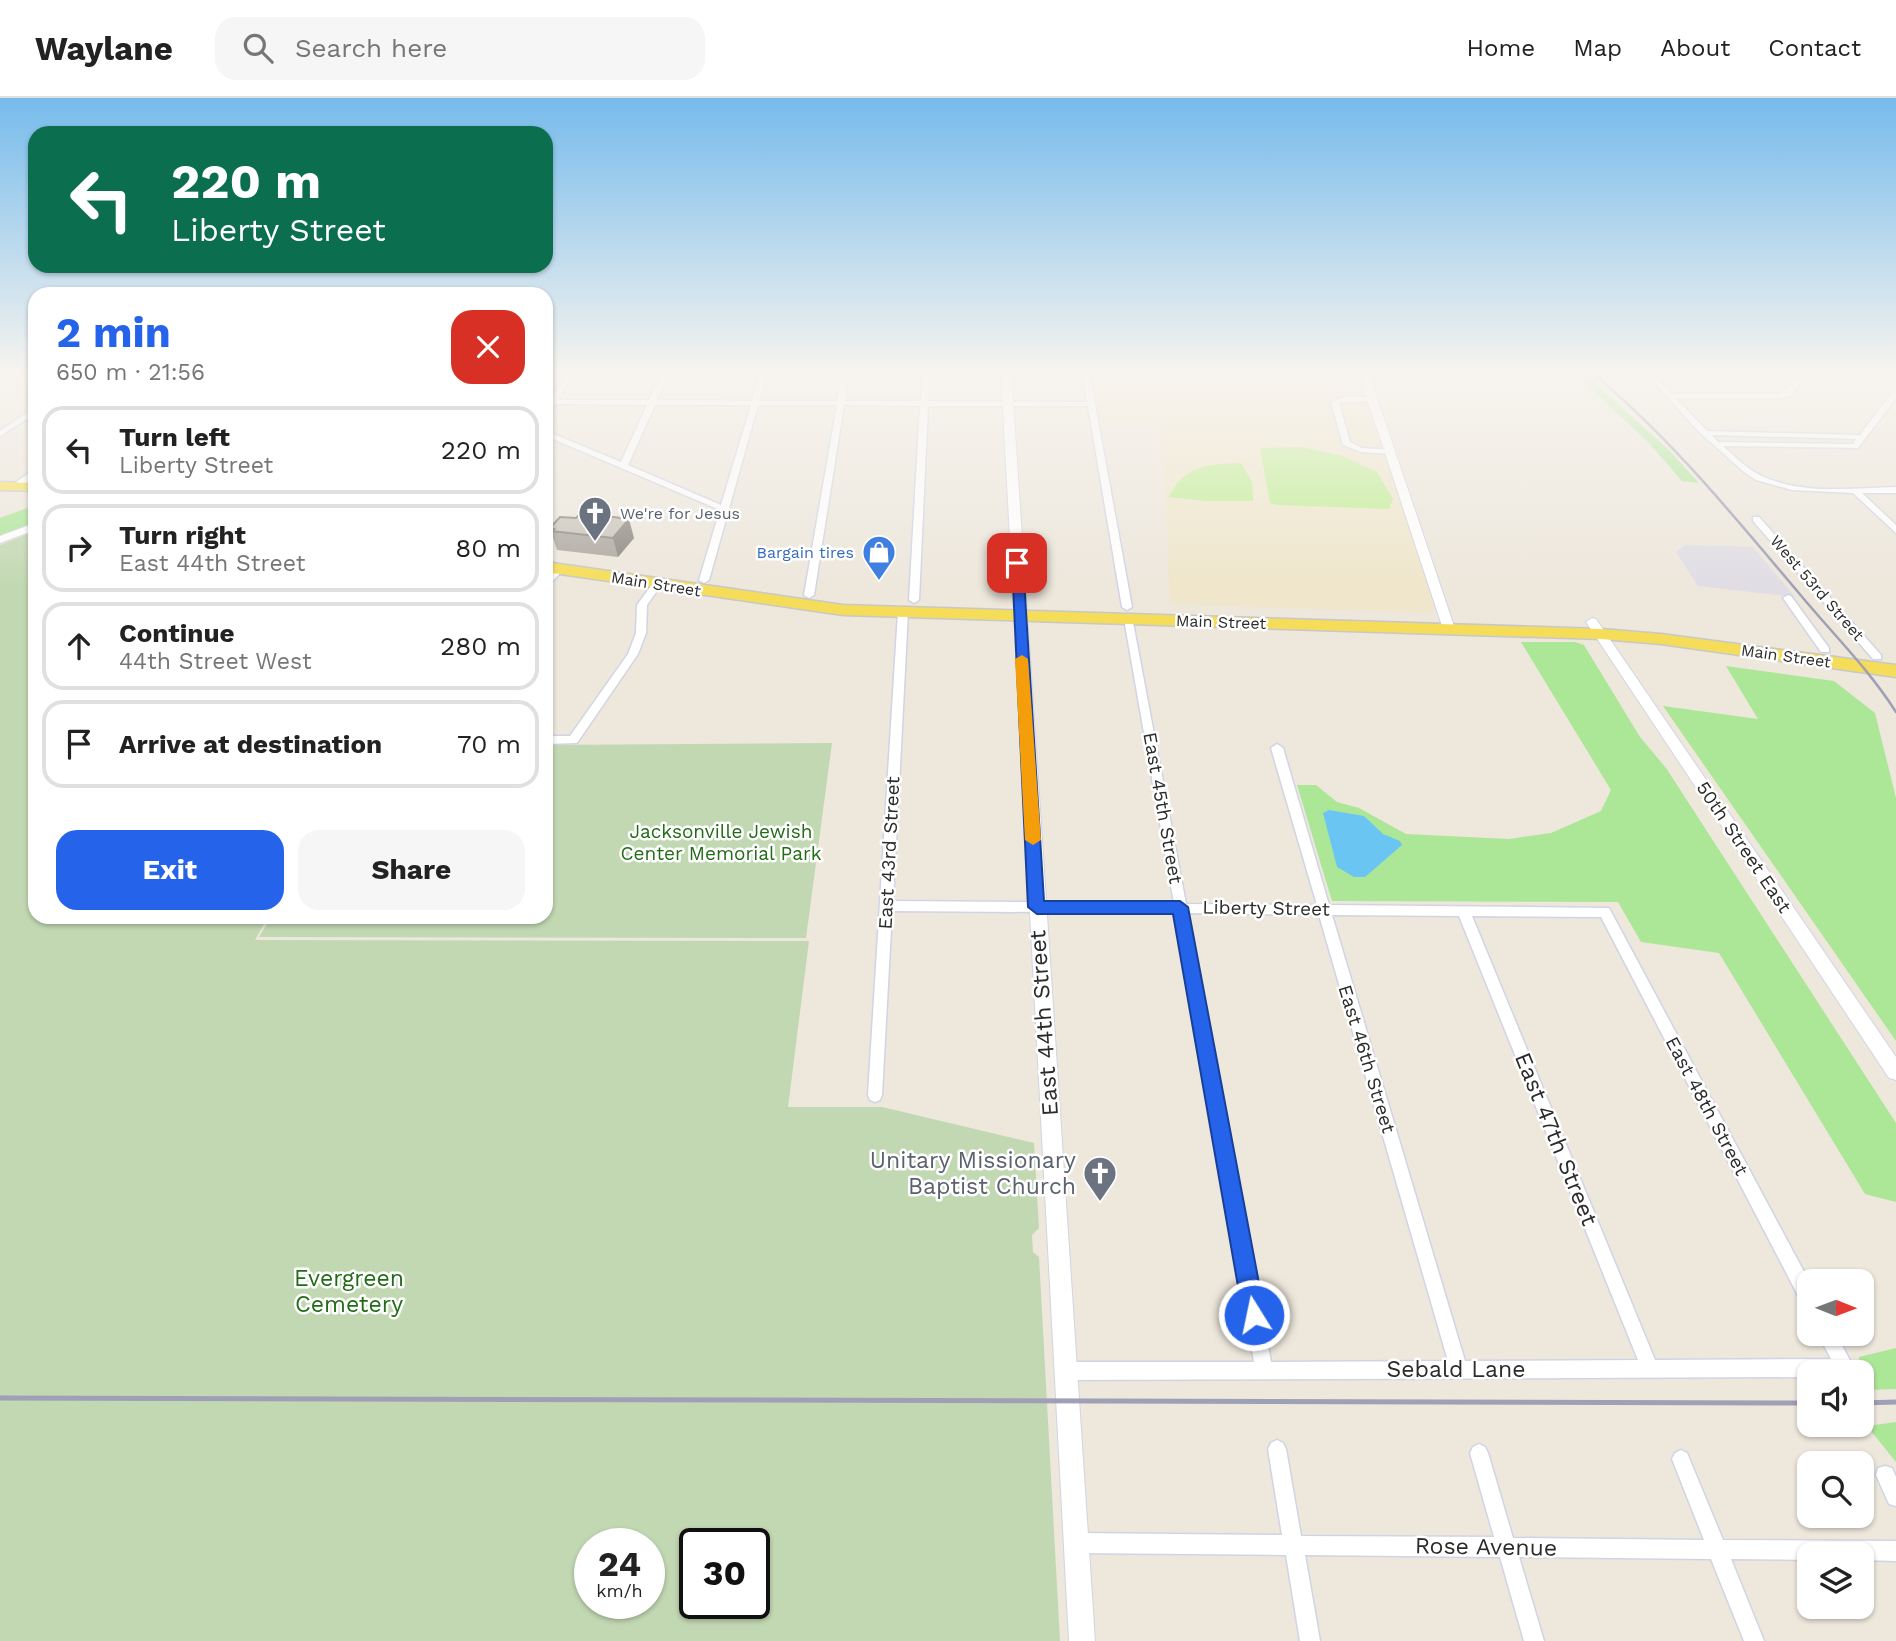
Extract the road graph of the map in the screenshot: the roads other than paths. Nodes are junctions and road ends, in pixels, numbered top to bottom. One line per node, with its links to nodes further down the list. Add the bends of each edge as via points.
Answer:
1 (569, 443): 13 (street)
2 (634, 443): 13 (street)
3 (743, 443): 20 (street)
4 (834, 443): 30 (street)
5 (921, 443): 32 (street, East 43rd Street)
6 (1010, 443): 33 (street, East 44th Street)
7 (1098, 443): 34 (street, East 45th Street)
8 (1346, 443): 12 (street, via 1361,450)
9 (1387, 443): 12 (street)
10 (1858, 443): 11 (street, via 1851,447)
11 (1718, 444): 15 (street)
12 (1390, 452): 35 (street)
13 (623, 466): 20 (street)
14 (28, 476): 16 (street)
15 (1759, 478): 18 (street, via 1801,488)
16 (8, 486): 17 (main road)
17 (28, 487)
18 (1854, 490): 19 (street); 23 (street)
19 (1896, 491)
20 (724, 509): 28 (street)
21 (1756, 519): 38 (street, West 53rd Street)
22 (28, 529): 24 (street)
23 (1896, 530)
24 (0, 540)
25 (553, 557): 28 (main road, Main Street)
26 (553, 568): 27 (main road, Main Street)
27 (581, 573): 28 (main road, via 690,583); 29 (main road, Main Street)
28 (704, 580): 30 (main road, Main Street)
29 (657, 584): 32 (main road, Main Street, via 807,607); 41 (street, via 642,605 641,633 633,654 573,740)
30 (809, 595): 32 (main road, Main Street)
31 (1788, 598): 37 (street)
32 (909, 606): 33 (main road, Main Street); 43 (street, East 43rd Street)
33 (1020, 610): 34 (main road, Main Street); 44 (street, East 44th Street)
34 (1128, 613): 35 (main road, Main Street); 45 (street, East 45th Street)
35 (1447, 623): 36 (main road, Main Street)
36 (1596, 628): 37 (main road, Main Street, via 1650,627); 40 (main road, Main Street); 49 (street, 50th Street East)
37 (1825, 650): 38 (main road, Main Street)
38 (1877, 657): 39 (main road, Main Street)
39 (1896, 660)
40 (1896, 671)
41 (553, 740)
42 (1277, 748): 46 (street, East 46th Street)
43 (886, 906): 44 (street, Liberty Street); 50 (street, East 43rd Street)
44 (1037, 907): 45 (street, Liberty Street); 56 (street, East 44th Street)
45 (1180, 907): 46 (street, Liberty Street); 55 (street, East 45th Street)
46 (1322, 909): 47 (street, Liberty Street); 54 (street, East 46th Street)
47 (1463, 910): 48 (street, Liberty Street); 53 (street, East 47th Street)
48 (1605, 912): 51 (street, East 48th Street)
49 (1896, 1072)
50 (876, 1095)
51 (1797, 1276)
52 (1833, 1346): 53 (street, Sebald Lane, via 1845,1368)
53 (1649, 1367): 54 (street, Sebald Lane)
54 (1459, 1369): 55 (street, Sebald Lane)
55 (1264, 1370): 56 (street, Sebald Lane)
56 (1066, 1371): 62 (street, East 44th Street)
57 (1278, 1449): 63 (street)
58 (1479, 1453): 64 (street)
59 (1681, 1459): 65 (street)
60 (1885, 1475): 61 (street)
61 (1896, 1497)
62 (1076, 1544): 63 (street, Rose Avenue); 67 (street, East 44th Street)
63 (1293, 1545): 64 (street, Rose Avenue); 68 (street)
64 (1506, 1548): 65 (street, Rose Avenue); 69 (street)
65 (1717, 1549): 66 (street, Rose Avenue); 70 (street)
66 (1896, 1551)
67 (1082, 1641)
68 (1310, 1641)
69 (1534, 1641)
70 (1754, 1641)

